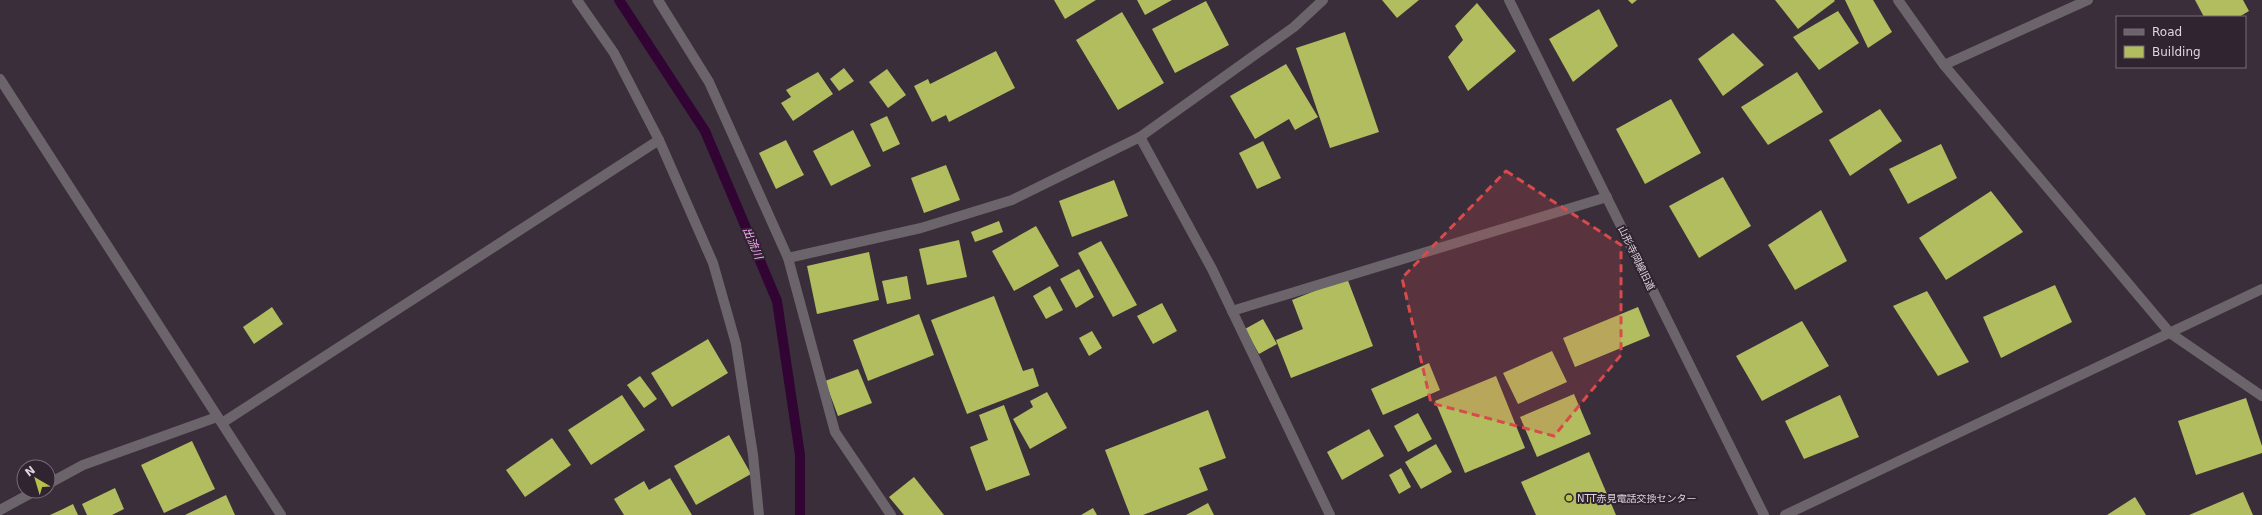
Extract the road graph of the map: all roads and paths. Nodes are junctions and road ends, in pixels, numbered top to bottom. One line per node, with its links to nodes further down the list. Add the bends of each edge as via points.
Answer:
1 (578, 0): 10 (street, via 614,53)
2 (658, 0): 12 (street, via 709,82)
3 (1323, 0): 9 (street, via 1294,27)
4 (1509, 0): 11 (street, 山形寺岡線旧道)
5 (1898, 0): 7 (street)
6 (2088, 0): 7 (street)
7 (1944, 65): 15 (street)
8 (0, 79): 17 (street)
9 (1140, 137): 12 (street, via 1012,200 921,228); 14 (street)
10 (659, 140): 17 (street); 22 (street, via 713,263 728,312 743,386)
11 (1607, 197): 14 (street); 25 (street, 山形寺岡線旧道)
12 (788, 258): 23 (street, via 835,432)
13 (2262, 289): 15 (street)
14 (1232, 311): 24 (street)
15 (2170, 333): 16 (street); 26 (street)
16 (2262, 396)
17 (219, 420): 18 (street, via 83,464); 21 (street)
18 (56, 479)
19 (20, 499): 20 (street)
20 (0, 510)
21 (281, 515)
22 (759, 515)
23 (891, 515)
24 (1330, 515)
25 (1764, 515)
26 (1785, 515)

